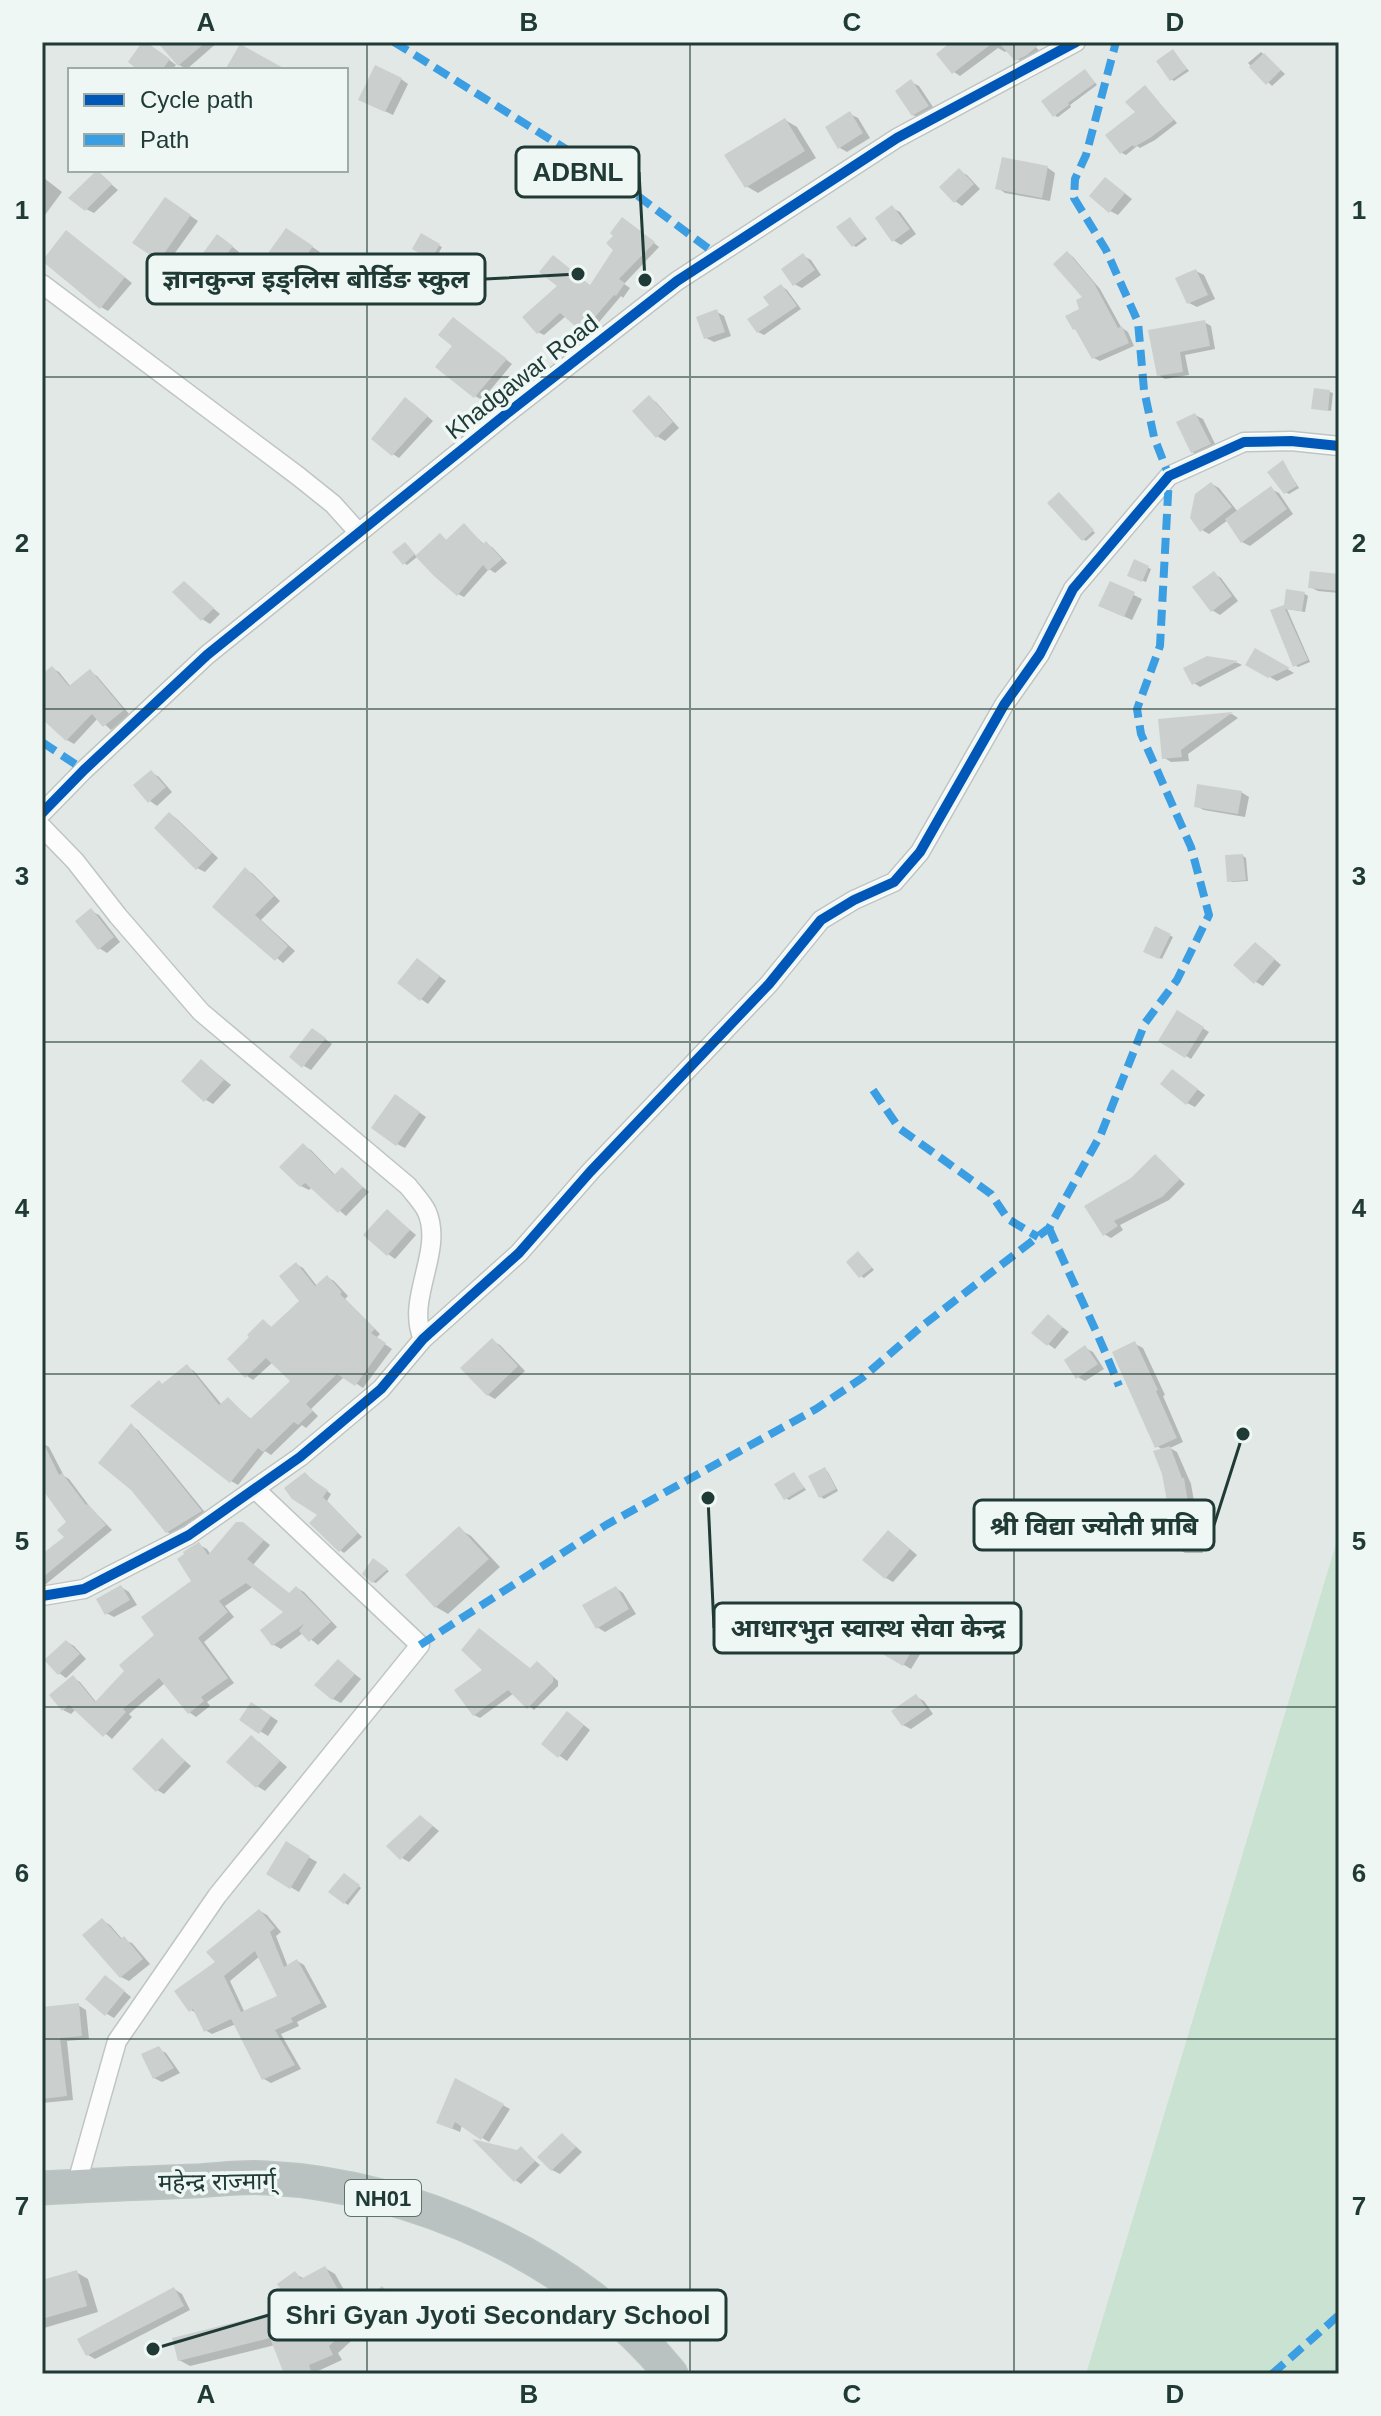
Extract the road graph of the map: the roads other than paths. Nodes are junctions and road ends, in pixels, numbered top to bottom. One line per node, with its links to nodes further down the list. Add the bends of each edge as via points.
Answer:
1 (1076, 42): 4 (street, Khadgawar Road, via 897,138 677,281)
2 (42, 284): 4 (street, via 298,476)
3 (1339, 446): 7 (street, via 1244,442 1169,476 1073,589 1040,654 1004,705 920,852 894,882 821,920 769,984 519,1253)
4 (359, 533): 5 (street, Khadgawar Road, via 207,655)
5 (42, 813)
6 (42, 827): 7 (street, via 201,1012 408,1186 426,1211 431,1231 420,1301)
7 (423, 1339): 8 (street, via 381,1389)
8 (255, 1489): 9 (street, via 189,1535 119,1572 84,1589); 10 (street, via 420,1645 217,1896 117,2041)
9 (42, 1596)
10 (76, 2186): 11 (highway, महेन्द्र राज्मार्ग् / NH01); 12 (highway, महेन्द्र राज्मार्ग् / NH01, via 266,2177 344,2187 418,2207 495,2237 548,2267 646,2343)
11 (42, 2188)
12 (671, 2374)

